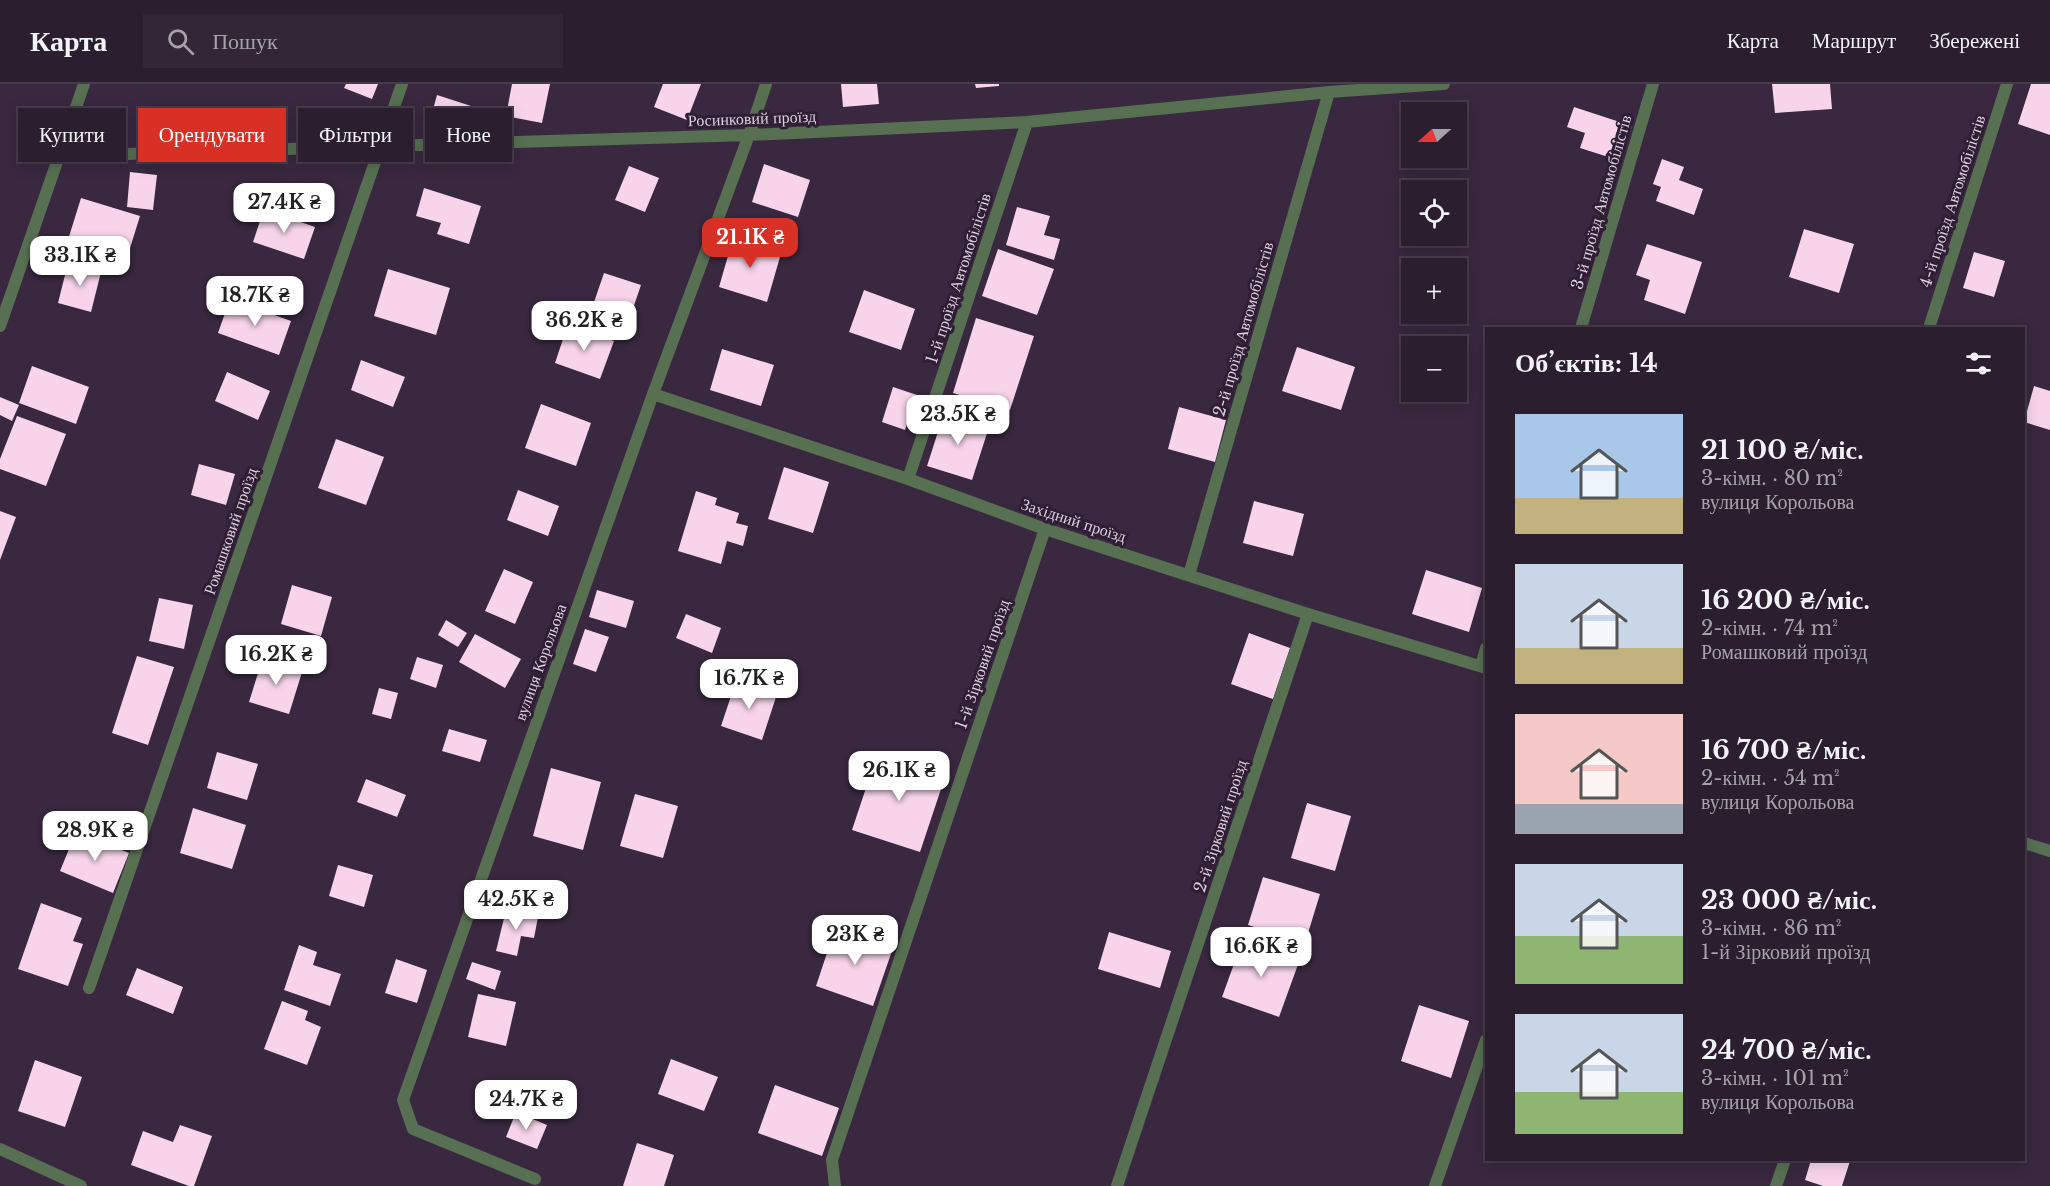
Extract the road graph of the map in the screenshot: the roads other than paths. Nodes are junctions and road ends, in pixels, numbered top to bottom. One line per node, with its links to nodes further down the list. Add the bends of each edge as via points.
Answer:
1 (84, 84): 8 (street)
2 (402, 84): 9 (street, Ромашковий проїзд)
3 (766, 84): 11 (street, вулиця Корольова)
4 (1444, 84): 7 (street, Росинковий проїзд)
5 (1653, 84): 18 (street, 3-й проїзд Автомобілістів)
6 (2007, 84): 19 (street, 4-й проїзд Автомобілістів)
7 (1329, 92): 10 (street, Росинковий проїзд); 23 (street, 2-й проїзд Автомобілістів)
8 (76, 108)
9 (394, 108)
10 (1027, 122): 11 (street, Росинковий проїзд); 21 (street, 1-й проїзд Автомобілістів)
11 (749, 135): 12 (street, Росинковий проїзд); 20 (street, вулиця Корольова)
12 (413, 145)
13 (298, 149): 14 (street, Росинковий проїзд)
14 (126, 154)
15 (58, 162): 17 (street)
16 (375, 162): 28 (street, Ромашковий проїзд)
17 (0, 326)
18 (1581, 327)
19 (1929, 327)
20 (653, 393): 21 (street, Західний проїзд); 32 (street, вулиця Корольова, via 403,1100 413,1129)
21 (908, 479): 22 (street, Західний проїзд)
22 (1045, 529): 23 (street, Західний проїзд); 34 (street, 1-й Зірковий проїзд, via 832,1160)
23 (1189, 574): 24 (street, Західний проїзд)
24 (1308, 614): 25 (street, Західний проїзд); 35 (street, 2-й Зірковий проїзд)
25 (1484, 667)
26 (2025, 843): 27 (street)
27 (2050, 851)
28 (90, 988)
29 (1485, 1043): 36 (street)
30 (0, 1149): 33 (street)
31 (1785, 1161): 37 (street)
32 (535, 1179)
33 (81, 1186)
34 (835, 1186)
35 (1118, 1186)
36 (1436, 1186)
37 (1776, 1186)

